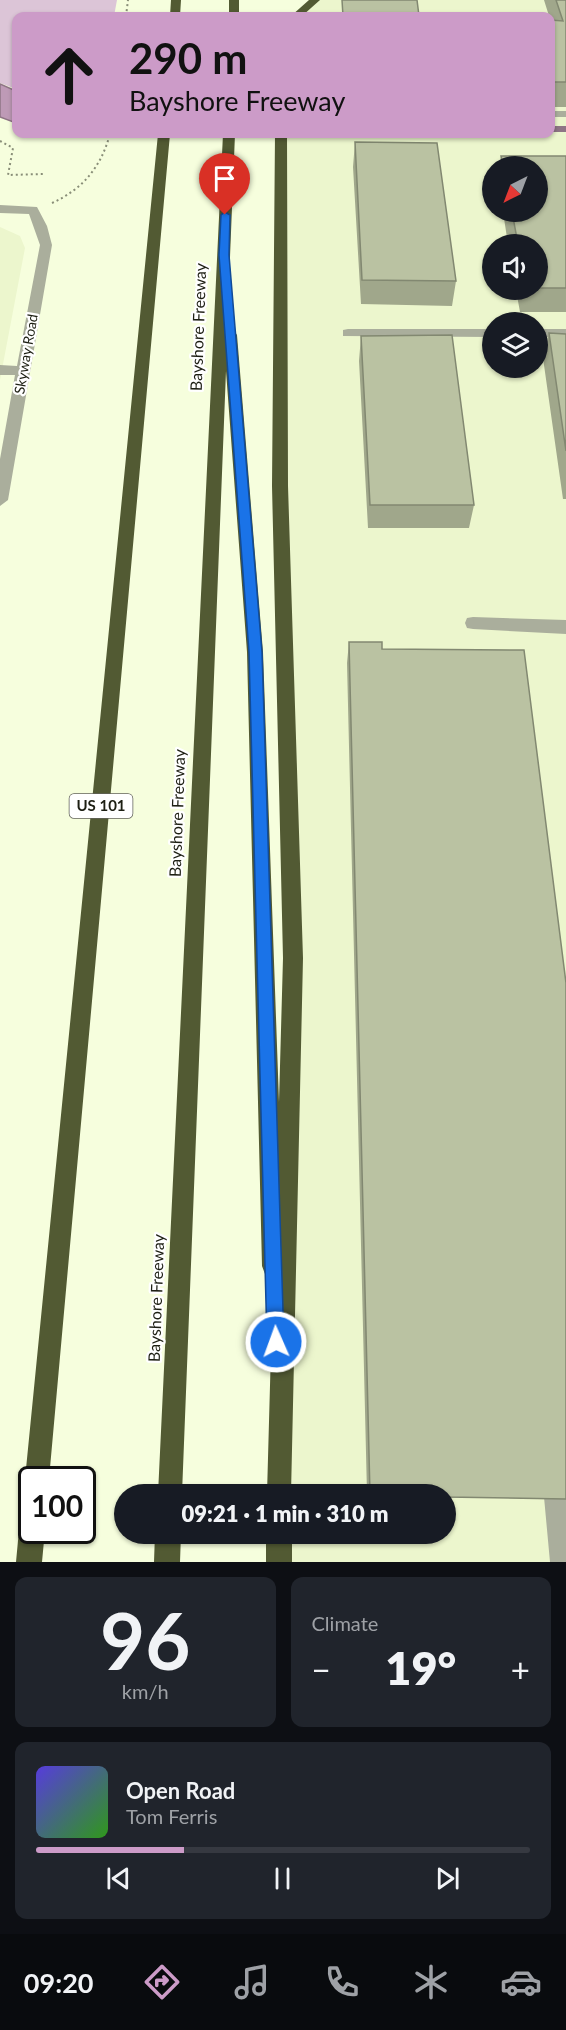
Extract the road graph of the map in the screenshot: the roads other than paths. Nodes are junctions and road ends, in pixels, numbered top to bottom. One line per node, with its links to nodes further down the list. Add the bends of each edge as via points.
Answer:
1 (315, 0): 2 (highway)
2 (301, 12)
3 (164, 138): 18 (highway, US 101)
4 (229, 138): 7 (highway, Bayshore Freeway)
5 (281, 138): 17 (highway, via 280,486 293,958)
6 (0, 209): 13 (street, Skyway Road, via 33,210 46,245)
7 (224, 255): 17 (highway, via 255,652); 19 (highway, Bayshore Freeway)
8 (348, 333): 9 (street)
9 (482, 333)
10 (548, 333): 11 (street)
11 (566, 333)
12 (0, 370): 13 (street)
13 (23, 371): 14 (street, Skyway Road)
14 (0, 500)
15 (473, 623): 16 (street)
16 (566, 627)
17 (279, 1456): 20 (highway)
18 (38, 1466)
19 (170, 1484)
20 (279, 1484)
21 (556, 1497): 28 (street)
22 (31, 1544): 25 (highway)
23 (168, 1544): 26 (highway)
24 (279, 1544): 27 (highway)
25 (29, 1562)
26 (167, 1562)
27 (279, 1562)
28 (563, 1562)

